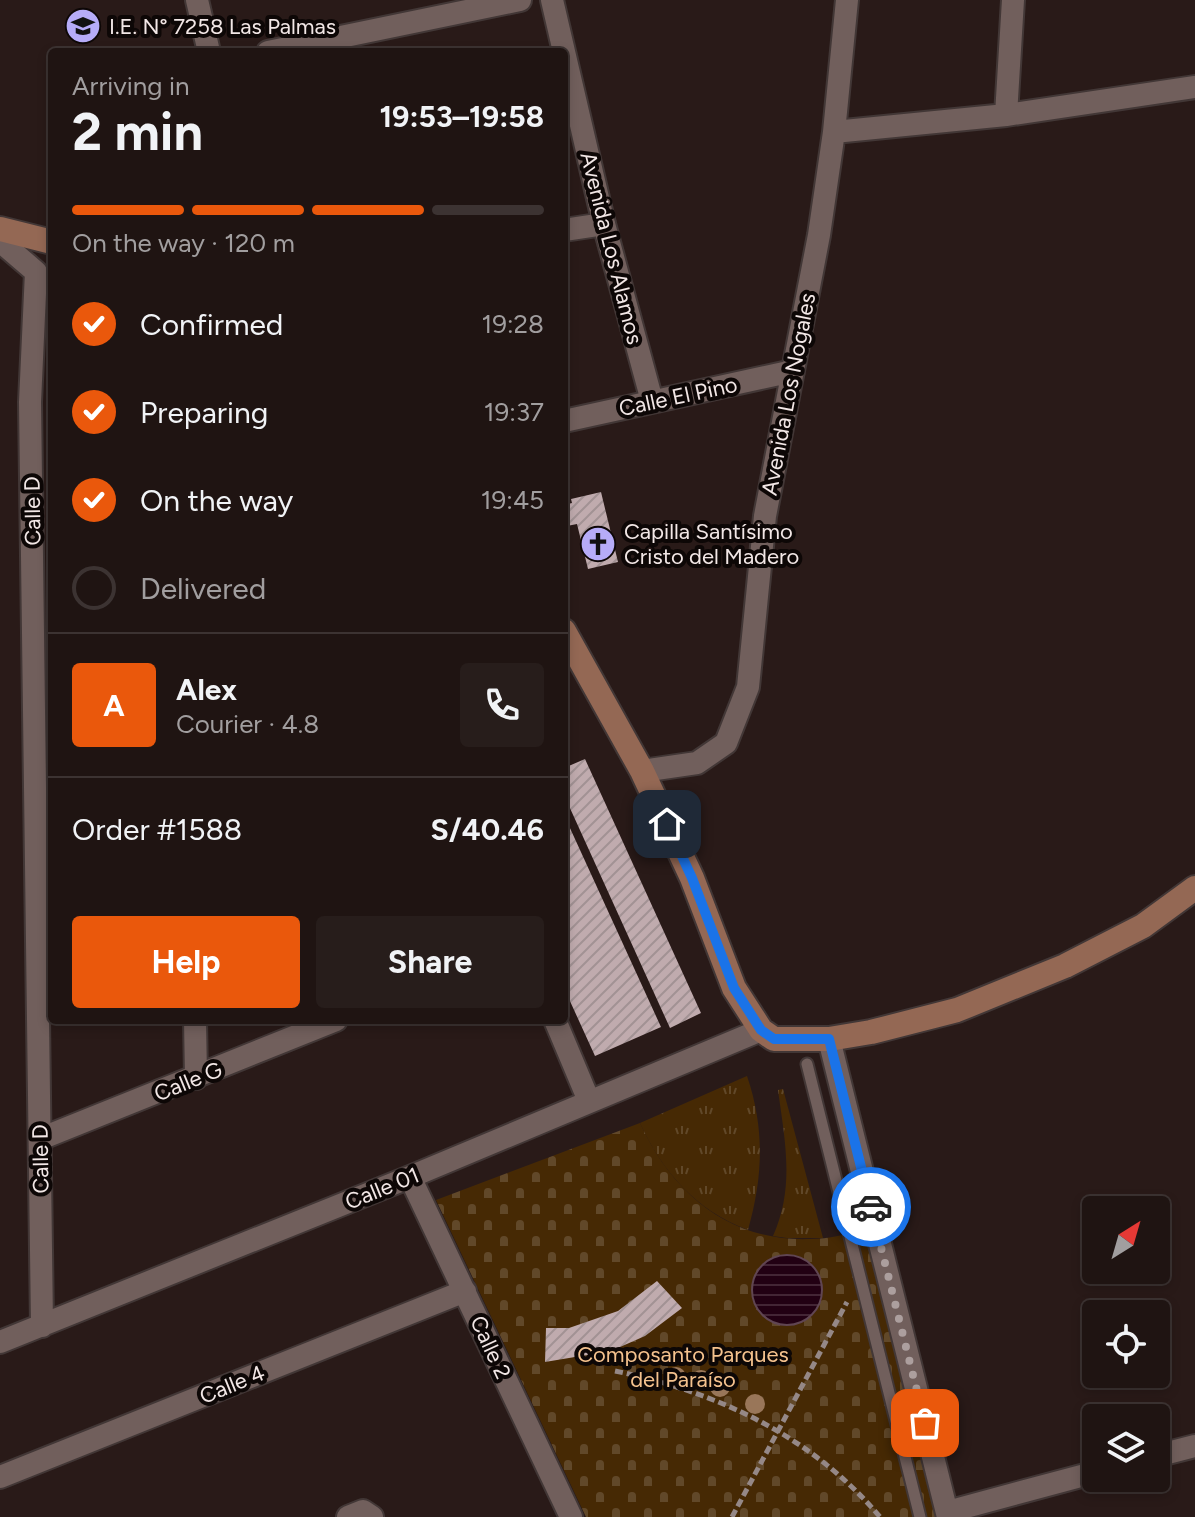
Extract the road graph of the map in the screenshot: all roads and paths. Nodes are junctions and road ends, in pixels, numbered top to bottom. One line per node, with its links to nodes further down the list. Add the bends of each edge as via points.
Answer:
1 (197, 0): 6 (street)
2 (520, 0): 7 (street)
3 (552, 0): 8 (street, Avenida Los Alamos)
4 (847, 0): 12 (street, Avenida Los Nogales)
5 (1013, 0): 11 (street)
6 (208, 48)
7 (287, 48)
8 (563, 48)
9 (568, 69): 13 (street, Avenida Los Alamos)
10 (1195, 87): 11 (street)
11 (1006, 115): 12 (street)
12 (834, 132): 18 (street, Avenida Los Nogales)
13 (604, 224): 15 (street); 19 (street, Avenida Los Alamos)
14 (0, 229): 17 (main road)
15 (568, 229)
16 (0, 241): 20 (street, Calle D, via 36,272)
17 (48, 241)
18 (793, 371): 19 (street, Calle El Pino); 23 (street, Avenida Los Nogales, via 765,516 748,687 726,743 697,763)
19 (652, 401): 21 (street, Calle El Pino)
20 (41, 403): 33 (street, Calle D)
21 (568, 420)
22 (568, 638): 23 (main road)
23 (642, 771): 28 (main road, via 692,878 734,988)
24 (1195, 888): 29 (main road, via 1143,926 1065,966 957,1010)
25 (195, 1024): 31 (street)
26 (326, 1024): 31 (street, Calle G)
27 (557, 1024): 32 (street)
28 (761, 1030): 29 (main road, via 774,1039); 32 (street, Calle 01)
29 (829, 1039): 45 (street)
30 (807, 1064): 51 (lane)
31 (196, 1078): 33 (street, Calle G)
32 (589, 1101): 34 (street, Calle 01)
33 (40, 1139): 37 (street, Calle D)
34 (410, 1177): 35 (street, Calle 2); 37 (street, Calle 01)
35 (465, 1291): 44 (street, Calle 4); 48 (street, Calle 2)
36 (853, 1293): 40 (path)
37 (42, 1326): 38 (street, Calle 01)
38 (0, 1342)
39 (615, 1371): 40 (path, via 688,1389)
40 (779, 1430): 49 (path); 50 (path, via 838,1475)
41 (1195, 1446): 42 (street)
42 (1170, 1452)
43 (1082, 1476): 45 (street)
44 (0, 1477)
45 (948, 1515)
46 (348, 1517): 47 (street, via 363,1511)
47 (372, 1517)
48 (571, 1517)
49 (732, 1517)
50 (880, 1517)
51 (920, 1517)

